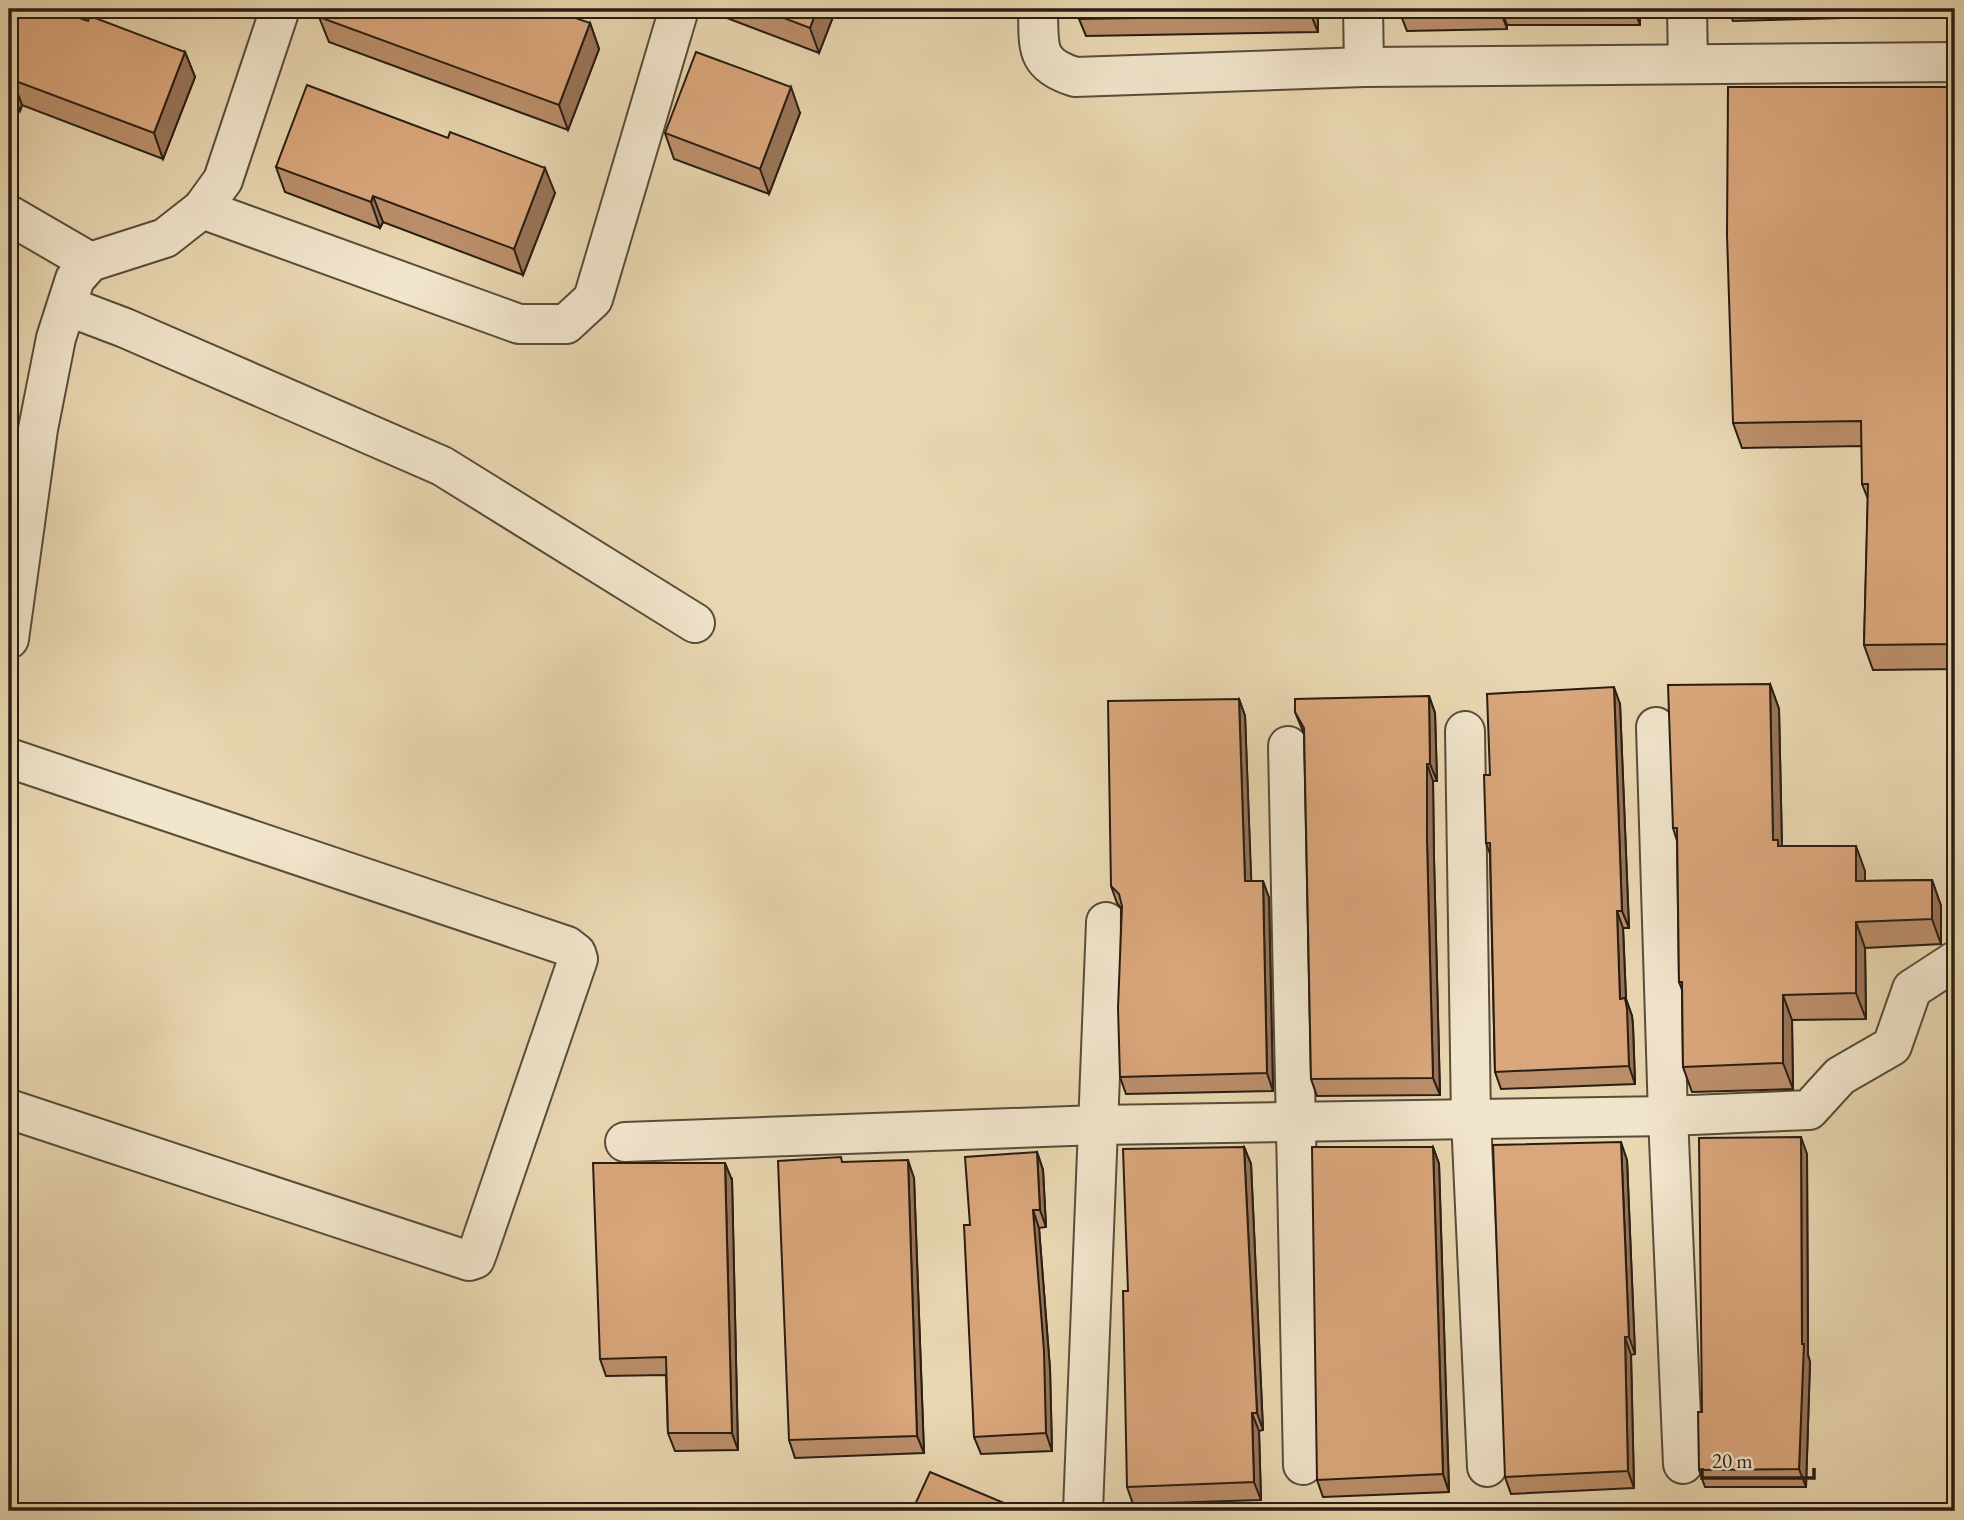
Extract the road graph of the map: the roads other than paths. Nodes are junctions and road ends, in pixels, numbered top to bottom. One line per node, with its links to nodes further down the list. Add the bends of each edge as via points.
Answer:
1 (280, 9): 9 (street, via 223,180)
2 (679, 9): 9 (street, via 593,299 566,324 519,324)
3 (1038, 9): 8 (street, via 1043,57 1053,70 1075,77)
4 (1363, 9): 8 (street)
5 (1687, 9): 7 (street)
6 (1955, 62): 7 (street)
7 (1688, 64): 8 (street)
8 (1364, 66)
9 (202, 209): 11 (street, via 165,238)
10 (9, 215): 11 (street)
11 (90, 262): 12 (street, via 75,279)
12 (66, 306): 13 (street); 14 (street, via 442,466)
13 (23, 427): 15 (street)
14 (695, 623)
15 (9, 639)
16 (1656, 727): 23 (street)
17 (1465, 731): 24 (street)
18 (1289, 746): 25 (street)
19 (9, 758): 22 (street, via 567,946 578,960 478,1251 469,1261)
20 (1106, 922): 26 (street)
21 (1955, 961): 23 (street, via 1912,989 1892,1046 1840,1076 1809,1110)
22 (9, 1109)
23 (1668, 1116): 24 (street); 28 (street)
24 (1471, 1119): 25 (street); 30 (street)
25 (1297, 1122): 26 (street); 29 (street)
26 (1098, 1125): 27 (street); 31 (street)
27 (625, 1142)
28 (1683, 1464)
29 (1303, 1465)
30 (1487, 1467)
31 (1083, 1511)

